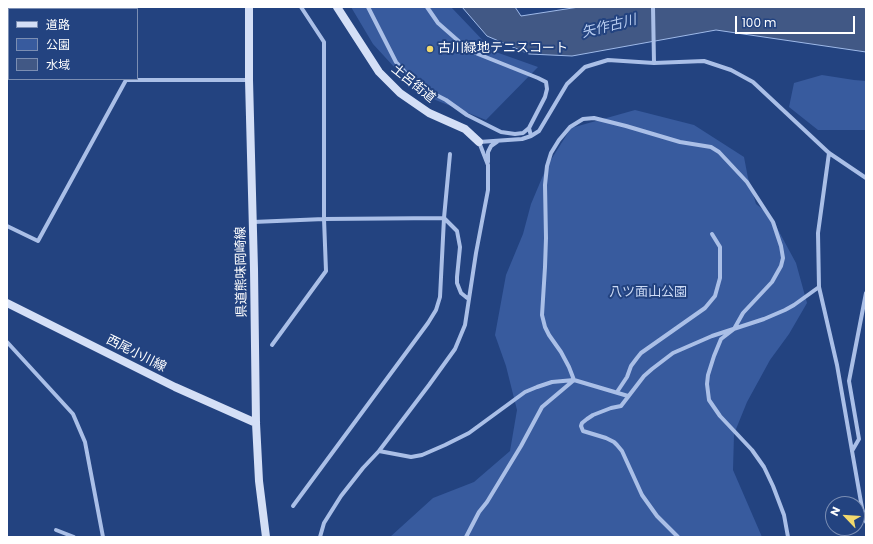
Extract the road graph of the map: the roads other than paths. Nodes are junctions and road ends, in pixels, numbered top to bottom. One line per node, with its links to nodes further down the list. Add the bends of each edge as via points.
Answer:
1 (249, 7): 8 (main road, 県道熊味岡崎線)
2 (301, 7): 18 (street, via 324,42)
3 (337, 7): 12 (main road, 土呂街道, via 379,72 400,93 429,113 464,129)
4 (368, 7): 9 (street, via 396,62 417,85 501,132 523,133)
5 (427, 7): 9 (street, via 438,23 478,54 546,82 545,97)
6 (653, 7): 7 (street)
7 (654, 63): 10 (street, via 608,60 585,67 567,84 539,131); 13 (street, via 704,61 731,70 753,82)
8 (250, 80): 19 (main road, 県道熊味岡崎線); 20 (street, via 126,80 38,241)
9 (529, 128): 10 (street)
10 (531, 136): 11 (street)
11 (498, 140): 12 (street); 15 (street, via 488,152)
12 (479, 142): 15 (street)
13 (829, 153): 16 (street); 22 (street, via 818,233)
14 (450, 154): 17 (street)
15 (488, 165): 24 (street, via 488,190)
16 (866, 178)
17 (444, 218): 18 (street); 24 (street, via 457,231 460,247 458,283 461,293); 35 (street, via 440,297 436,310)
18 (324, 219): 19 (street); 28 (street, via 326,271)
19 (253, 222): 32 (main road, 県道熊味岡崎線)
20 (7, 226)
21 (712, 234): 30 (street, via 720,247 720,278 715,296 705,308 641,353)
22 (819, 288): 26 (street, via 794,306); 34 (street, via 837,365)
23 (866, 293): 34 (street, via 849,381 859,439)
24 (469, 299): 33 (street, via 465,326 455,349)
25 (7, 303): 32 (main road, 西尾小川線, via 175,387)
26 (734, 329): 29 (street, via 743,314 772,282 783,258 773,222 746,182 719,152 711,147 680,142 594,118 583,119 570,127 551,153 545,185 546,267 542,315 545,327 570,367); 31 (street, via 673,353 644,376); 44 (street, via 721,339 714,356 708,375 709,400 764,467 784,515)
27 (7, 342): 39 (street, via 73,414 86,442)
28 (272, 345)
29 (574, 380): 30 (street); 33 (street, via 552,382 525,392 470,433 422,455 411,457); 42 (street, via 542,407)
30 (617, 392): 31 (street)
31 (628, 396): 43 (street, via 621,406 587,418 582,423 582,432 606,438 617,445 642,495 657,516)
32 (256, 423): 40 (main road, 県道熊味岡崎線)
33 (379, 451): 41 (street, via 341,496 324,523)
34 (852, 451): 36 (street)
35 (293, 506)
36 (866, 522)
37 (56, 530): 38 (street)
38 (74, 537)
39 (103, 537)
40 (266, 537)
41 (320, 537)
42 (466, 537)
43 (678, 537)
44 (788, 537)

